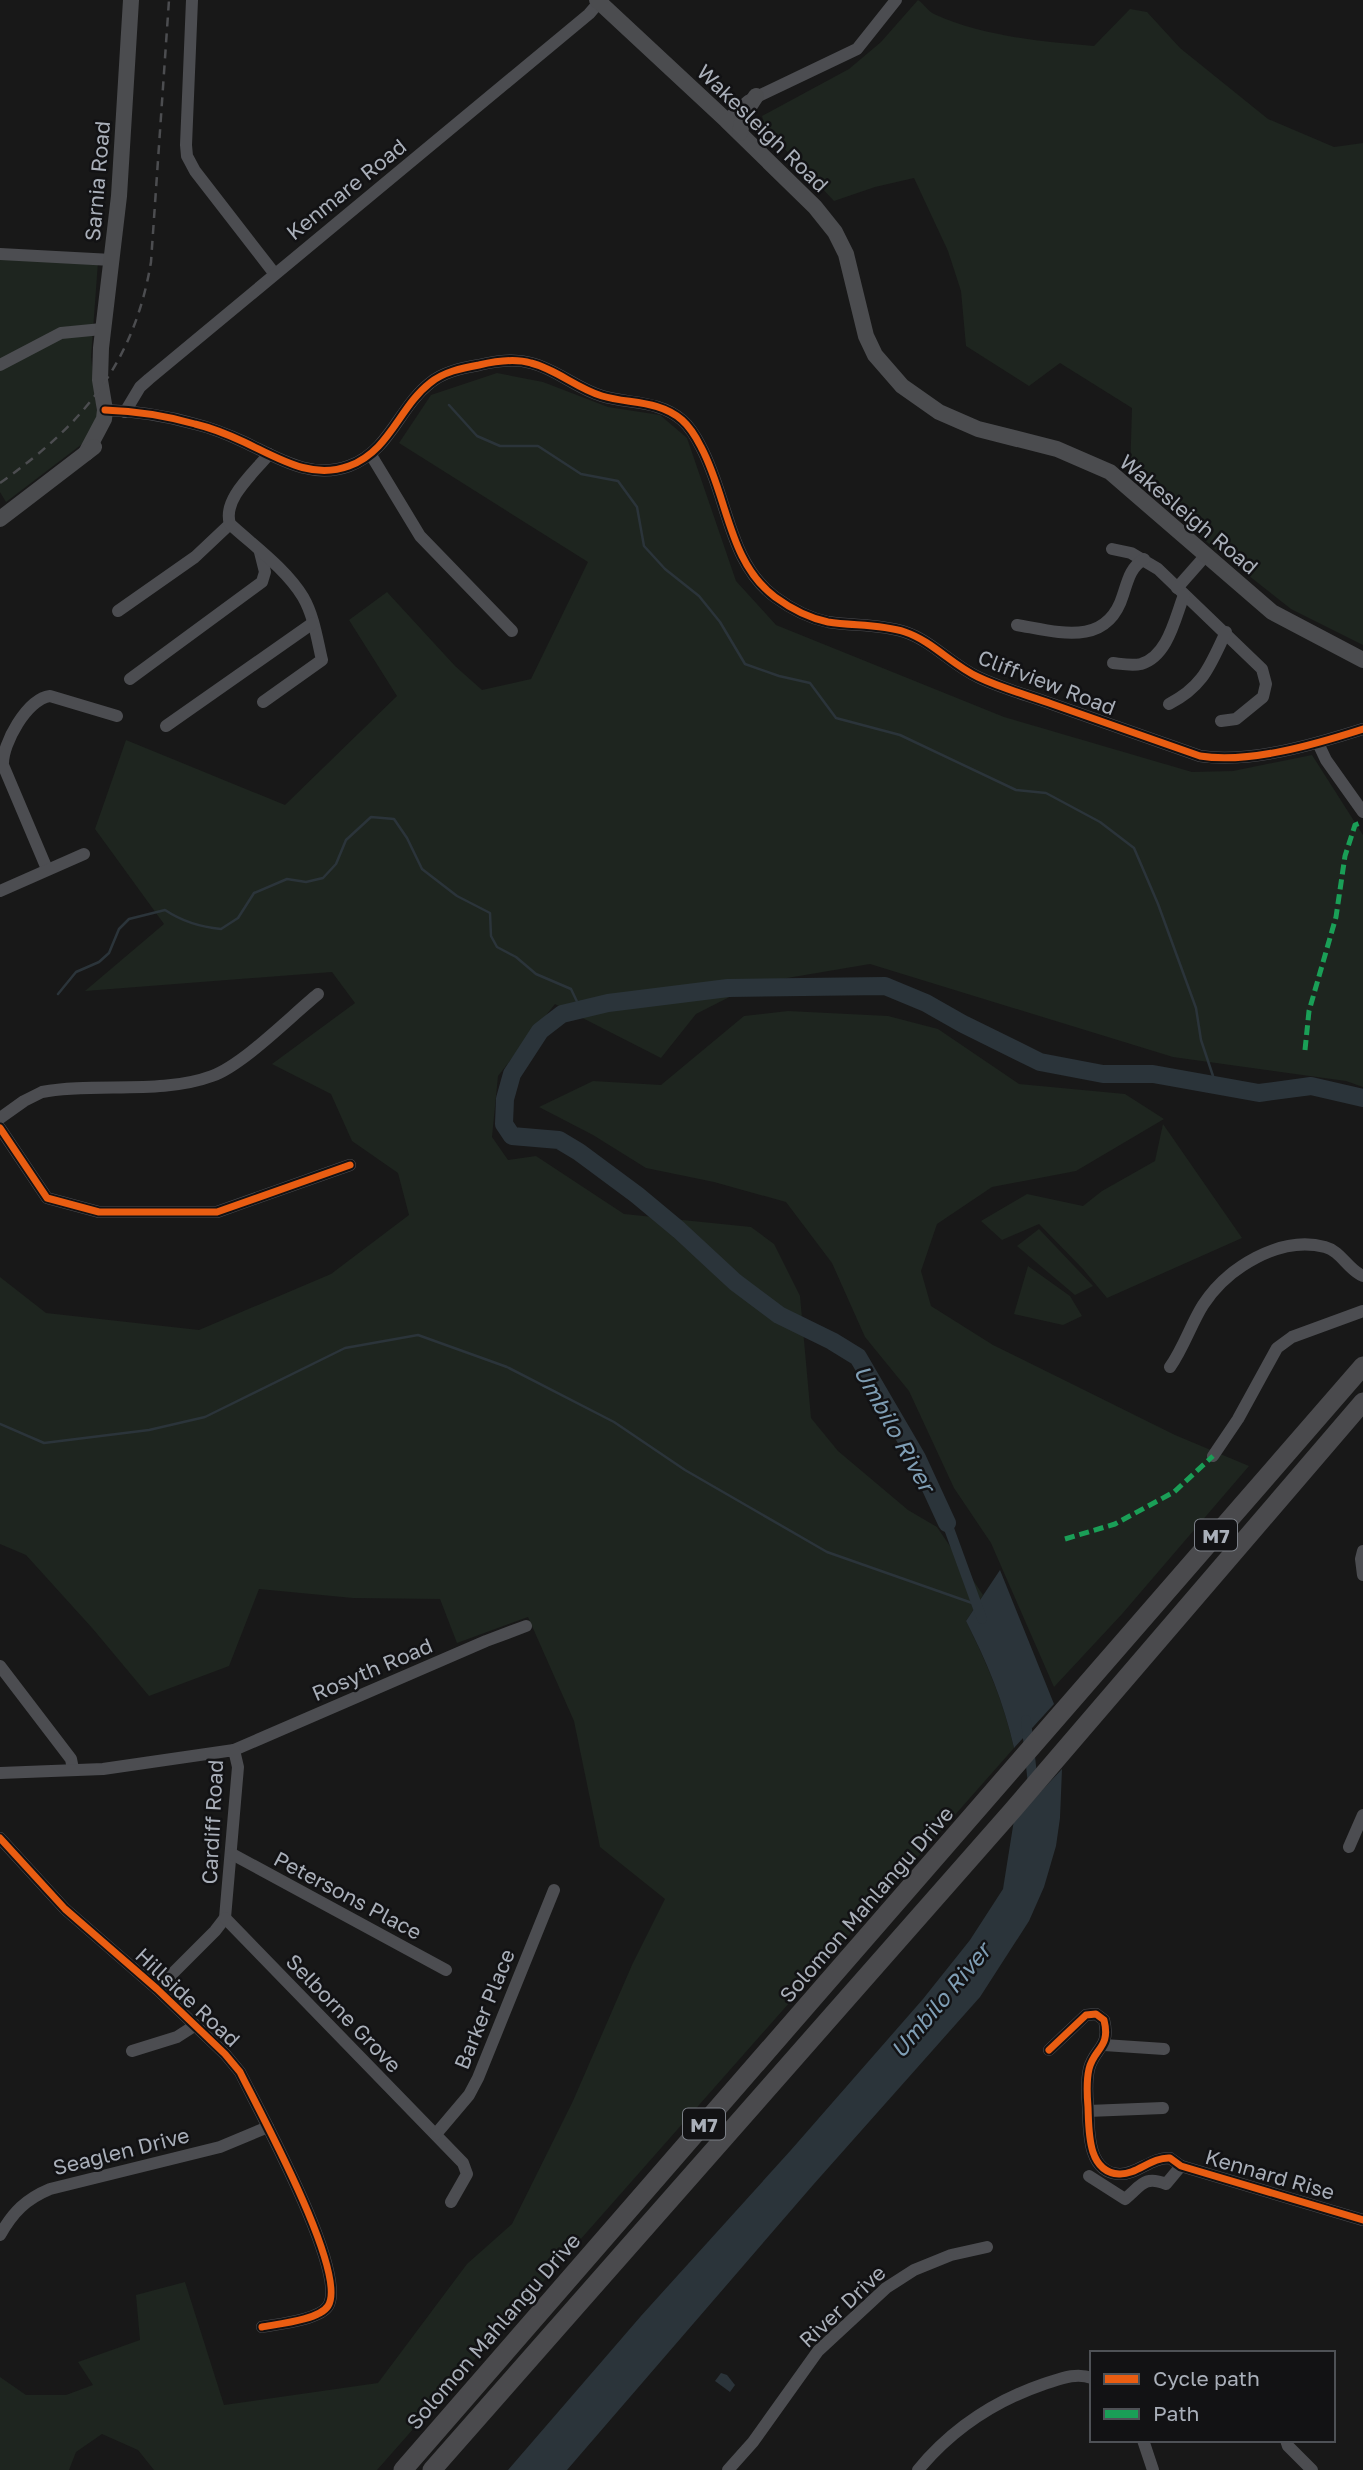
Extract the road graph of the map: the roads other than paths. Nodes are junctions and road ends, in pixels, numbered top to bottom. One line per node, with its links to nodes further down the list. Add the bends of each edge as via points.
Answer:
1 (131, 0): 9 (main road, Sarnia Road)
2 (192, 0): 10 (street, via 187,156)
3 (896, 0): 5 (street, via 849,55)
4 (599, 1): 6 (main road, Wakesleigh Road); 10 (street, Kenmare Road, via 589,14)
5 (757, 96): 6 (street); 7 (main road, via 743,116)
6 (726, 120): 7 (main road, Wakesleigh Road)
7 (740, 133): 20 (main road, Wakesleigh Road, via 835,232 846,254 866,336 875,355 902,386 939,412 978,429 1057,449 1110,472)
8 (0, 254): 9 (street)
9 (112, 260): 11 (main road, Sarnia Road)
10 (274, 273): 13 (street, Kenmare Road)
11 (103, 329): 12 (street, via 61,333); 13 (main road, Sarnia Road, via 100,380)
12 (0, 365)
13 (114, 411): 14 (street, Cliffview Road, via 193,423); 16 (main road, Sarnia Road, via 86,453)
14 (269, 454): 15 (street, Cliffview Road, via 293,467 320,470 347,467); 17 (street, via 234,498 228,512)
15 (371, 454): 26 (street, via 420,536); 37 (street, Cliffview Road, via 432,381 479,365 528,362 601,396 650,404 682,420 715,474 742,558 763,587 793,609 827,622 908,633 977,677 1200,757 1231,759)
16 (0, 519)
17 (230, 524): 19 (street); 23 (street, via 195,558)
18 (1112, 549): 21 (street)
19 (260, 552): 24 (street, via 303,597); 30 (street, via 265,572 262,582)
20 (1207, 554): 22 (street); 28 (main road, Wakesleigh Road, via 1272,612)
21 (1144, 559): 22 (street); 25 (street, via 1132,569 1116,614 1102,625 1080,634)
22 (1181, 591): 27 (street); 29 (street, via 1158,653 1139,664)
23 (118, 611)
24 (313, 623): 31 (street, via 322,660); 35 (street)
25 (1017, 625)
26 (512, 631)
27 (1226, 632): 32 (street, via 1201,681); 34 (street, via 1258,664 1266,684 1259,701 1236,719)
28 (1363, 660)
29 (1113, 663)
30 (130, 679)
31 (263, 702)
32 (1169, 704)
33 (117, 716): 40 (street, via 44,697 10,736 3,765)
34 (1221, 721)
35 (166, 726)
36 (1363, 729): 37 (street, Cliffview Road)
37 (1318, 743): 38 (street)
38 (1363, 812)
39 (84, 854): 40 (street)
40 (47, 870): 41 (street)
41 (0, 891)
42 (318, 994): 43 (street, via 236,1064 212,1076 41,1092)
43 (0, 1118)
44 (0, 1128): 45 (street, via 47,1198 99,1212 217,1212)
45 (350, 1165)
46 (1363, 1276): 49 (street, via 1325,1247 1288,1247 1256,1258 1209,1297)
47 (1363, 1311): 51 (street, via 1292,1337 1277,1348)
48 (1363, 1366): 86 (highway, Solomon Mahlangu Drive / M7)
49 (1170, 1367)
50 (1363, 1402): 87 (highway, M7, via 1012,1811)
51 (1213, 1456)
52 (1363, 1551): 53 (street)
53 (1363, 1575)
54 (526, 1626): 56 (street, Rosyth Road)
55 (0, 1666): 57 (street, via 71,1759)
56 (234, 1750): 57 (street, Cardiff Road, via 103,1769); 62 (street, Cardiff Road, via 238,1767)
57 (73, 1769): 58 (street, Cardiff Road)
58 (0, 1773)
59 (1363, 1815): 61 (street)
60 (0, 1838): 66 (street, Hillside Road, via 65,1909)
61 (1349, 1847)
62 (232, 1854): 64 (street, Cardiff Road); 65 (street, Petersons Place)
63 (554, 1890): 75 (street, Barker Place, via 478,2078)
64 (225, 1918): 66 (street); 75 (street, Selborne Grove)
65 (446, 1970)
66 (157, 1989): 67 (street, Hillside Road)
67 (194, 2026): 70 (street, via 177,2037); 74 (street, Hillside Road, via 240,2072)
68 (1104, 2045): 69 (street); 71 (street, via 1104,2020 1092,2013); 73 (street, via 1089,2068)
69 (1164, 2049)
70 (132, 2050)
71 (1049, 2050)
72 (1163, 2108): 73 (street)
73 (1088, 2111): 76 (street, via 1091,2147 1105,2169 1123,2174 1161,2158)
74 (268, 2127): 80 (street, Seaglen Drive, via 234,2143 50,2189 21,2206); 82 (street, Hillside Road, via 318,2234 332,2290 323,2312)
75 (436, 2134): 78 (street, Selborne Grove, via 466,2168 465,2181)
76 (1175, 2162): 77 (street, via 1166,2184 1151,2180 1125,2199); 79 (street, Kennard Rise)
77 (1089, 2176)
78 (452, 2202)
79 (1363, 2220)
80 (0, 2235)
81 (987, 2246): 88 (street, River Drive, via 914,2270 886,2288 818,2351)
82 (262, 2327)
83 (1090, 2378): 89 (street, via 1072,2375 993,2405 957,2431)
84 (1144, 2442): 90 (street)
85 (1287, 2442): 91 (street)
86 (403, 2470)
87 (432, 2470)
88 (728, 2470)
89 (918, 2470)
90 (1153, 2470)
91 (1312, 2470)

